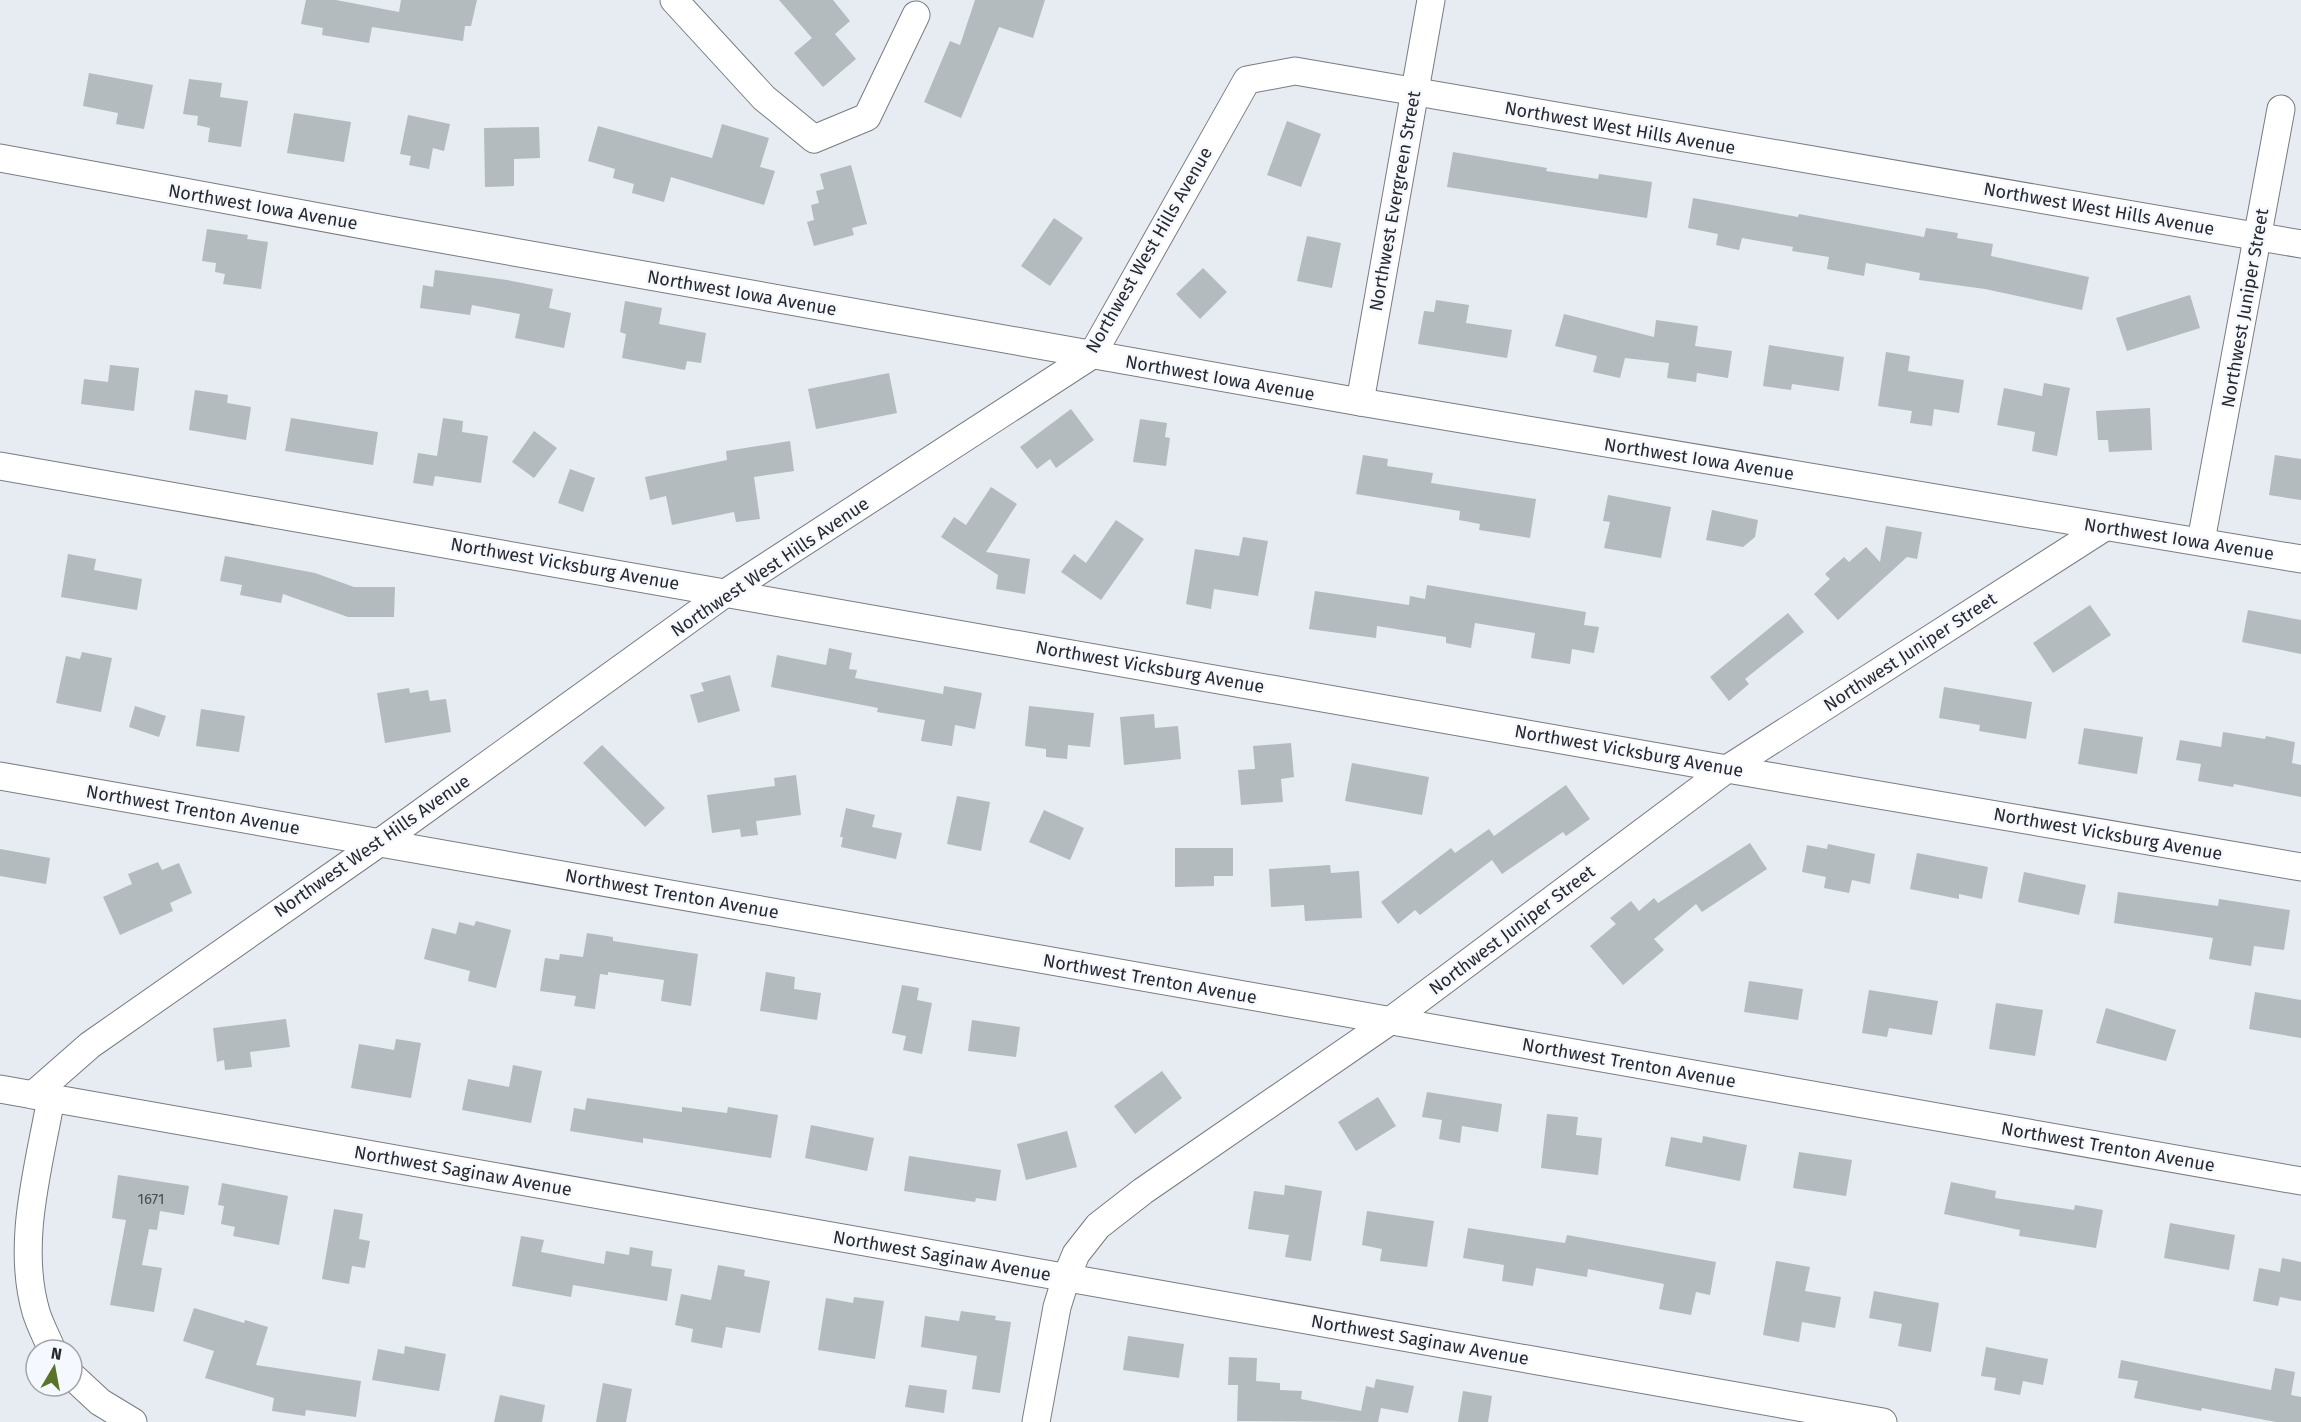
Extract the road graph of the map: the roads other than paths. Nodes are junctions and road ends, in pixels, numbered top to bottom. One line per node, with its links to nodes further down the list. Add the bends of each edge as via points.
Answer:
1 (674, 0): 3 (street, via 764,98 814,139 867,117)
2 (1431, 0): 4 (street, Northwest Evergreen Street)
3 (916, 15)
4 (1414, 93): 7 (street, Northwest West Hills Avenue); 9 (street, Northwest West Hills Avenue, via 1295,71 1247,80); 10 (street, Northwest Evergreen Street)
5 (2281, 109): 7 (street, Northwest Juniper Street)
6 (0, 158): 9 (street, Northwest Iowa Avenue)
7 (2258, 236): 8 (street, Northwest West Hills Avenue); 13 (street, Northwest Juniper Street)
8 (2301, 244)
9 (1092, 355): 10 (street, Northwest Iowa Avenue); 15 (street, Northwest West Hills Avenue)
10 (1360, 402): 12 (street, Northwest Iowa Avenue)
11 (0, 466): 15 (street, Northwest Vicksburg Avenue)
12 (2105, 527): 13 (street, Northwest Iowa Avenue); 16 (street, Northwest Juniper Street)
13 (2202, 541): 14 (street, Northwest Iowa Avenue)
14 (2301, 559)
15 (727, 592): 16 (street, Northwest Vicksburg Avenue); 18 (street, Northwest West Hills Avenue)
16 (1727, 769): 19 (street, Northwest Vicksburg Avenue); 20 (street, Northwest Juniper Street)
17 (0, 776): 18 (street, Northwest Trenton Avenue)
18 (379, 843): 20 (street, Northwest Trenton Avenue); 22 (street, Northwest West Hills Avenue, via 90,1045)
19 (2301, 867)
20 (1390, 1021): 23 (street, Northwest Trenton Avenue); 24 (street, Northwest Juniper Street, via 1098,1226 1076,1254)
21 (0, 1089): 22 (street, Northwest Saginaw Avenue)
22 (42, 1096): 24 (street, Northwest Saginaw Avenue); 25 (street, via 28,1228 36,1312)
23 (2301, 1181)
24 (1066, 1278): 28 (street, Northwest Juniper Street); 29 (street, Northwest Saginaw Avenue)
25 (47, 1338)
26 (84, 1387): 27 (street)
27 (133, 1422)
28 (1036, 1422)
29 (1883, 1422)

